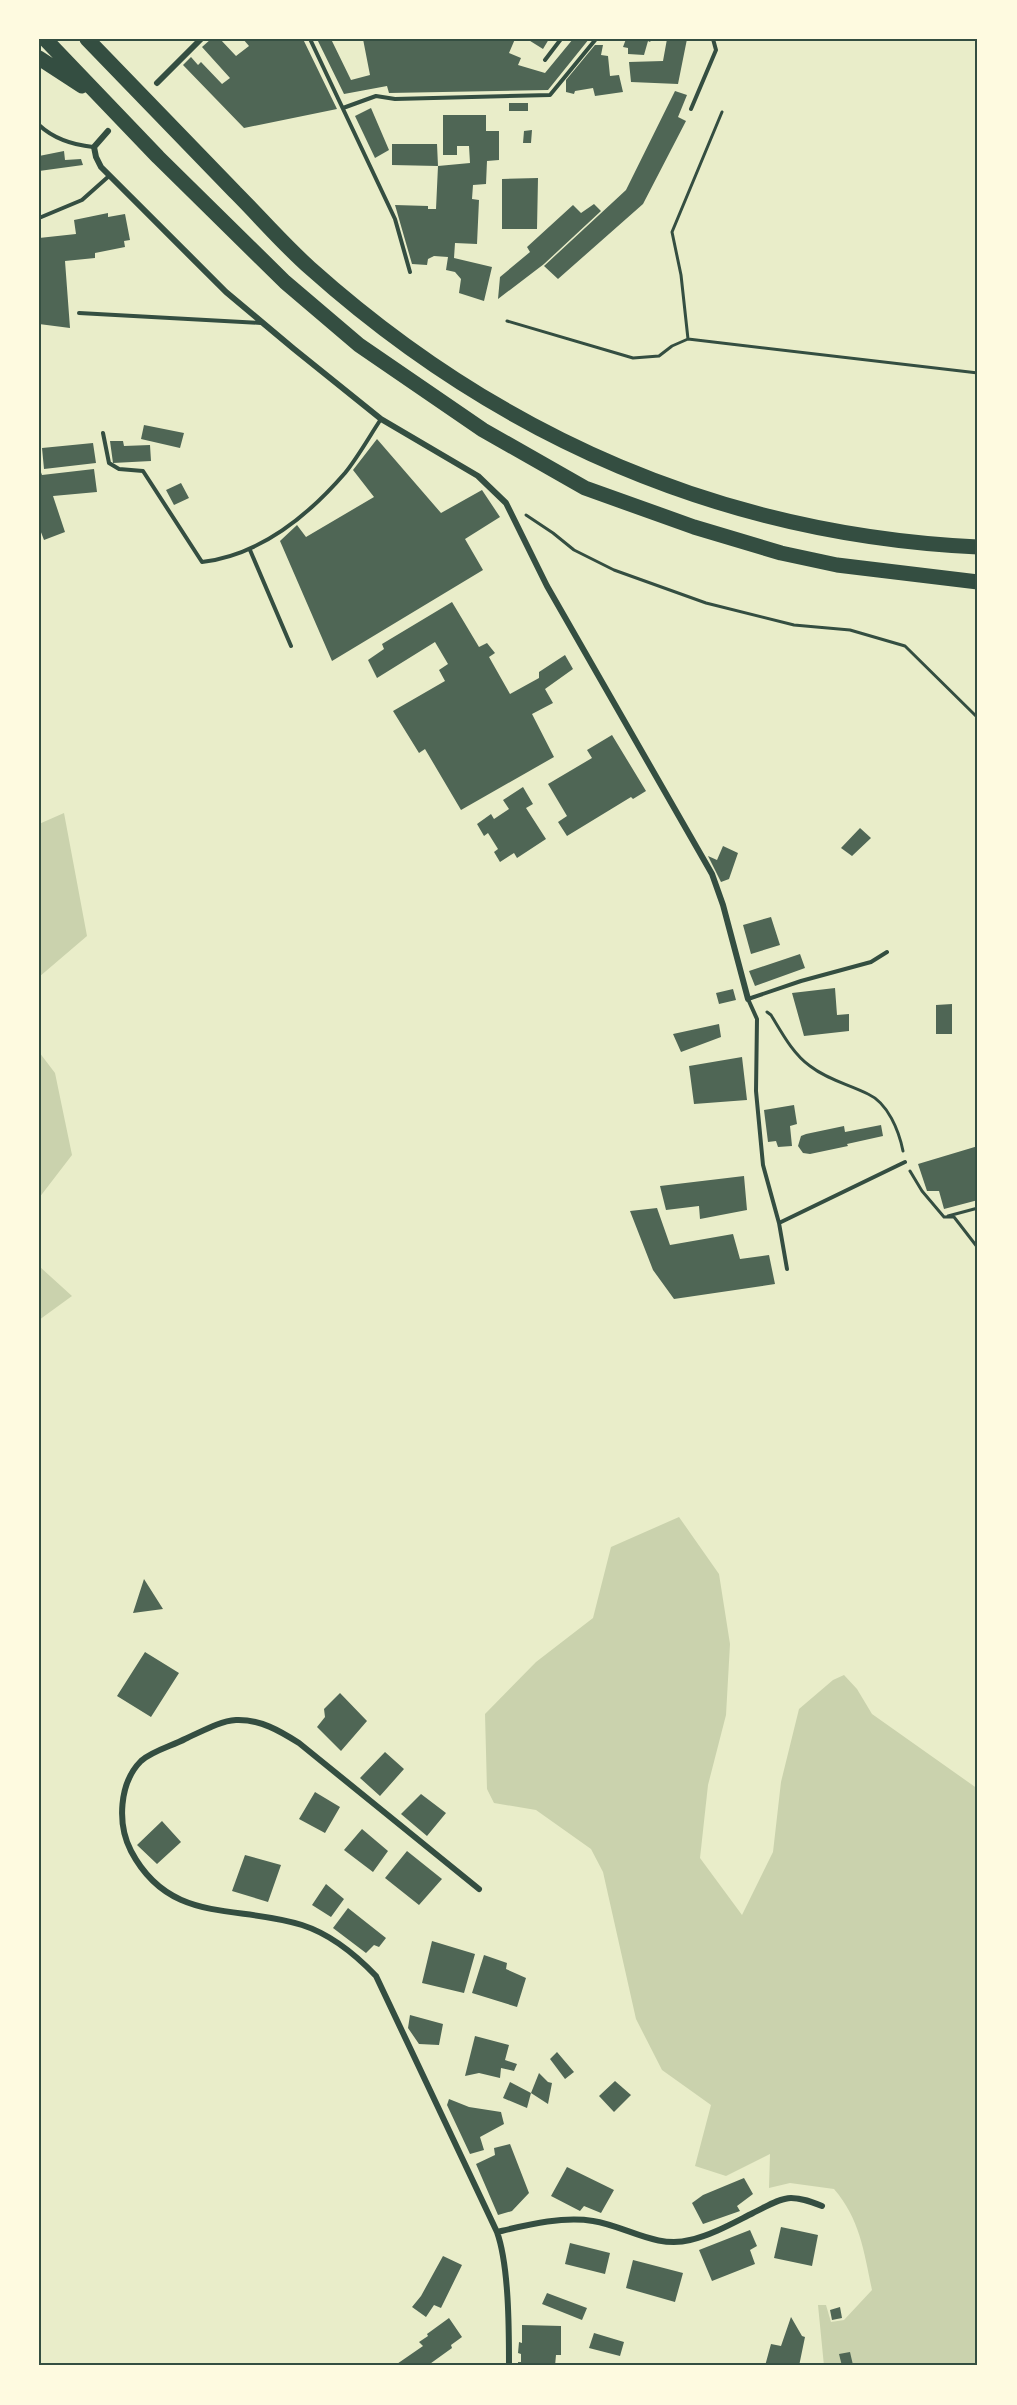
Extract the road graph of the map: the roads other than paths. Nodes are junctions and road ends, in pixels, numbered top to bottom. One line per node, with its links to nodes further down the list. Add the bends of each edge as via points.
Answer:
1 (45, 39): 11 (highway)
2 (87, 39): 24 (highway, via 309,267 409,348 468,388 569,445 696,497 839,531 904,542)
3 (201, 39): 10 (street)
4 (310, 39): 12 (lane)
5 (561, 39): 9 (lane)
6 (596, 39): 12 (lane, via 550,96 375,96)
7 (713, 39): 13 (lane, via 716,50)
8 (39, 58): 11 (highway)
9 (545, 60)
10 (157, 83)
11 (106, 101): 26 (highway, via 285,282 359,345 483,430 585,488 781,553 848,566)
12 (343, 108): 19 (lane, via 395,219)
13 (691, 109)
14 (39, 125): 16 (lane, via 76,145)
15 (108, 131): 16 (street)
16 (94, 147): 17 (street, via 96,158)
17 (110, 176): 18 (lane, via 82,200); 21 (street, via 226,292)
18 (39, 218)
19 (410, 272)
20 (79, 314): 21 (lane)
21 (263, 323): 22 (street)
22 (381, 419): 25 (lane, via 339,479 289,526); 29 (street, via 478,476 506,503 547,586 712,874)
23 (103, 433): 25 (lane, via 110,463 119,469 143,471 202,562)
24 (978, 548)
25 (250, 550): 27 (lane)
26 (978, 582)
27 (291, 646)
28 (887, 952): 29 (lane, via 871,962)
29 (748, 999): 31 (lane, via 757,1019 756,1091 763,1166)
30 (905, 1162): 31 (lane)
31 (779, 1223): 32 (lane)
32 (787, 1269)
33 (479, 1889): 35 (street, via 299,1743 259,1723 235,1720 219,1725 143,1760 134,1769 124,1795 122,1818 129,1848 151,1880 162,1888 181,1901 201,1907 301,1924 320,1932 362,1961 376,1976)
34 (822, 2206): 35 (street, via 789,2198 690,2240 674,2242 657,2241 589,2220)
35 (497, 2232): 36 (street, via 502,2250)
36 (509, 2366)

